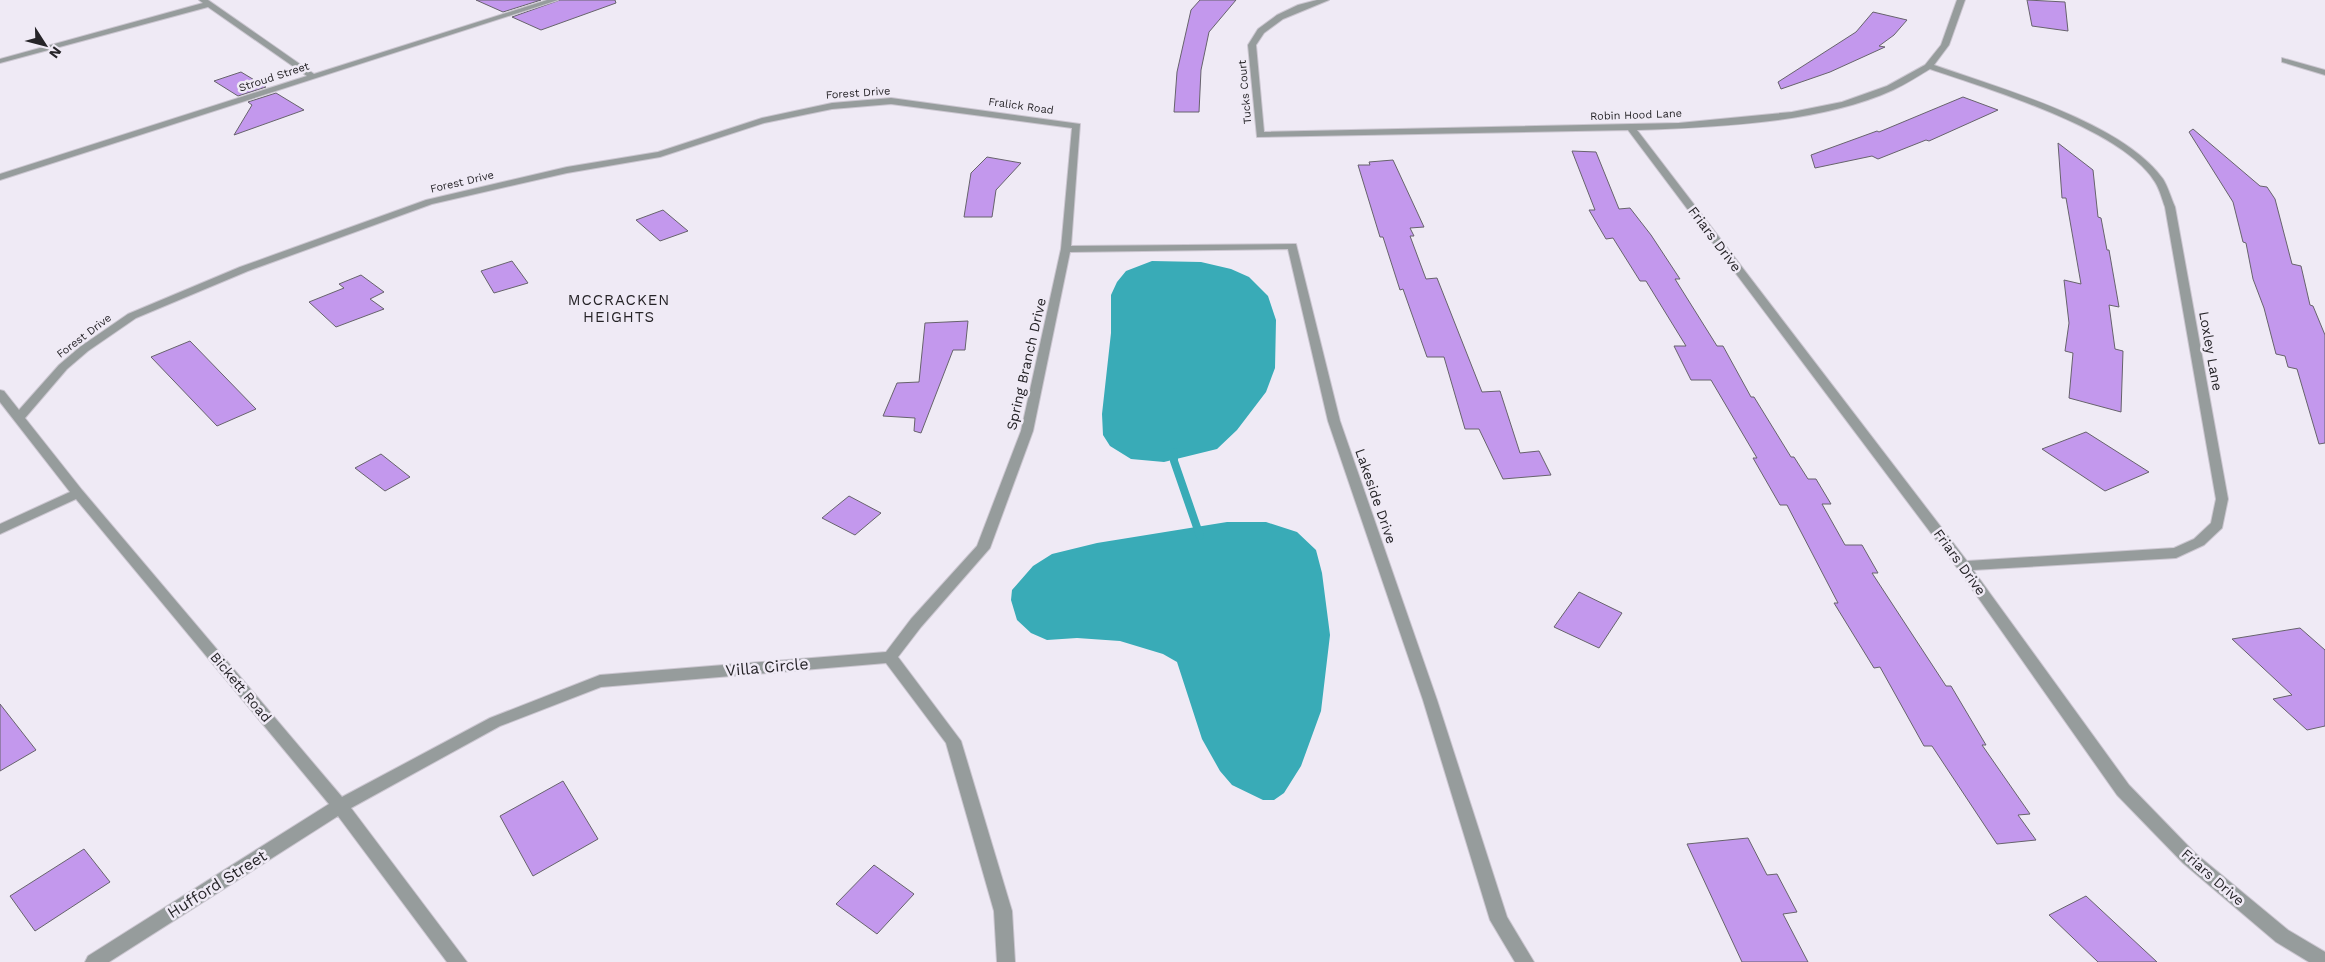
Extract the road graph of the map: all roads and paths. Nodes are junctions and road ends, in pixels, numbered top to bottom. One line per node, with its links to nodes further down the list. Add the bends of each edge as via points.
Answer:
1 (554, 0): 9 (street, Stroud Street)
2 (1325, 0): 13 (street, Tucks Court, via 1280,17 1261,31 1252,45)
3 (1961, 0): 7 (street, Robin Hood Lane, via 1947,42)
4 (206, 2): 6 (street); 9 (street)
5 (2285, 60): 8 (street)
6 (0, 61)
7 (1929, 66): 12 (street, Robin Hood Lane, via 1880,92 1813,110 1700,124); 20 (street, Loxley Lane, via 2096,130 2136,157 2158,179 2170,207 2222,499 2217,525 2199,542 2176,553)
8 (2325, 73)
9 (312, 76): 14 (street, Stroud Street)
10 (962, 110): 11 (street, Fralick Road); 17 (street, Forest Drive, via 891,101 832,106 762,121 660,154 567,170 429,202 244,269 132,316 63,367)
11 (1077, 126): 15 (street, Spring Branch Drive)
12 (1630, 127): 13 (street, Robin Hood Lane); 20 (street, Friars Drive)
13 (1260, 135)
14 (0, 177)
15 (1066, 249): 21 (street, Spring Branch Drive, via 1028,431 983,548); 26 (street, Lakeside Drive, via 1292,246 1334,421 1430,700 1499,920)
16 (0, 394): 17 (street, Bickett Road)
17 (19, 418): 18 (street, Bickett Road)
18 (78, 492): 19 (street); 22 (street, Bickett Road)
19 (0, 529)
20 (1963, 566): 27 (street, Friars Drive, via 2123,790 2189,858 2282,936)
21 (890, 657): 22 (street, Villa Circle, via 600,681 495,722); 25 (street, via 953,741 1004,911)
22 (340, 806): 23 (street, Hufford Street); 24 (street, Bickett Road)
23 (94, 962)
24 (458, 962)
25 (1006, 962)
26 (1525, 962)
27 (2325, 962)

